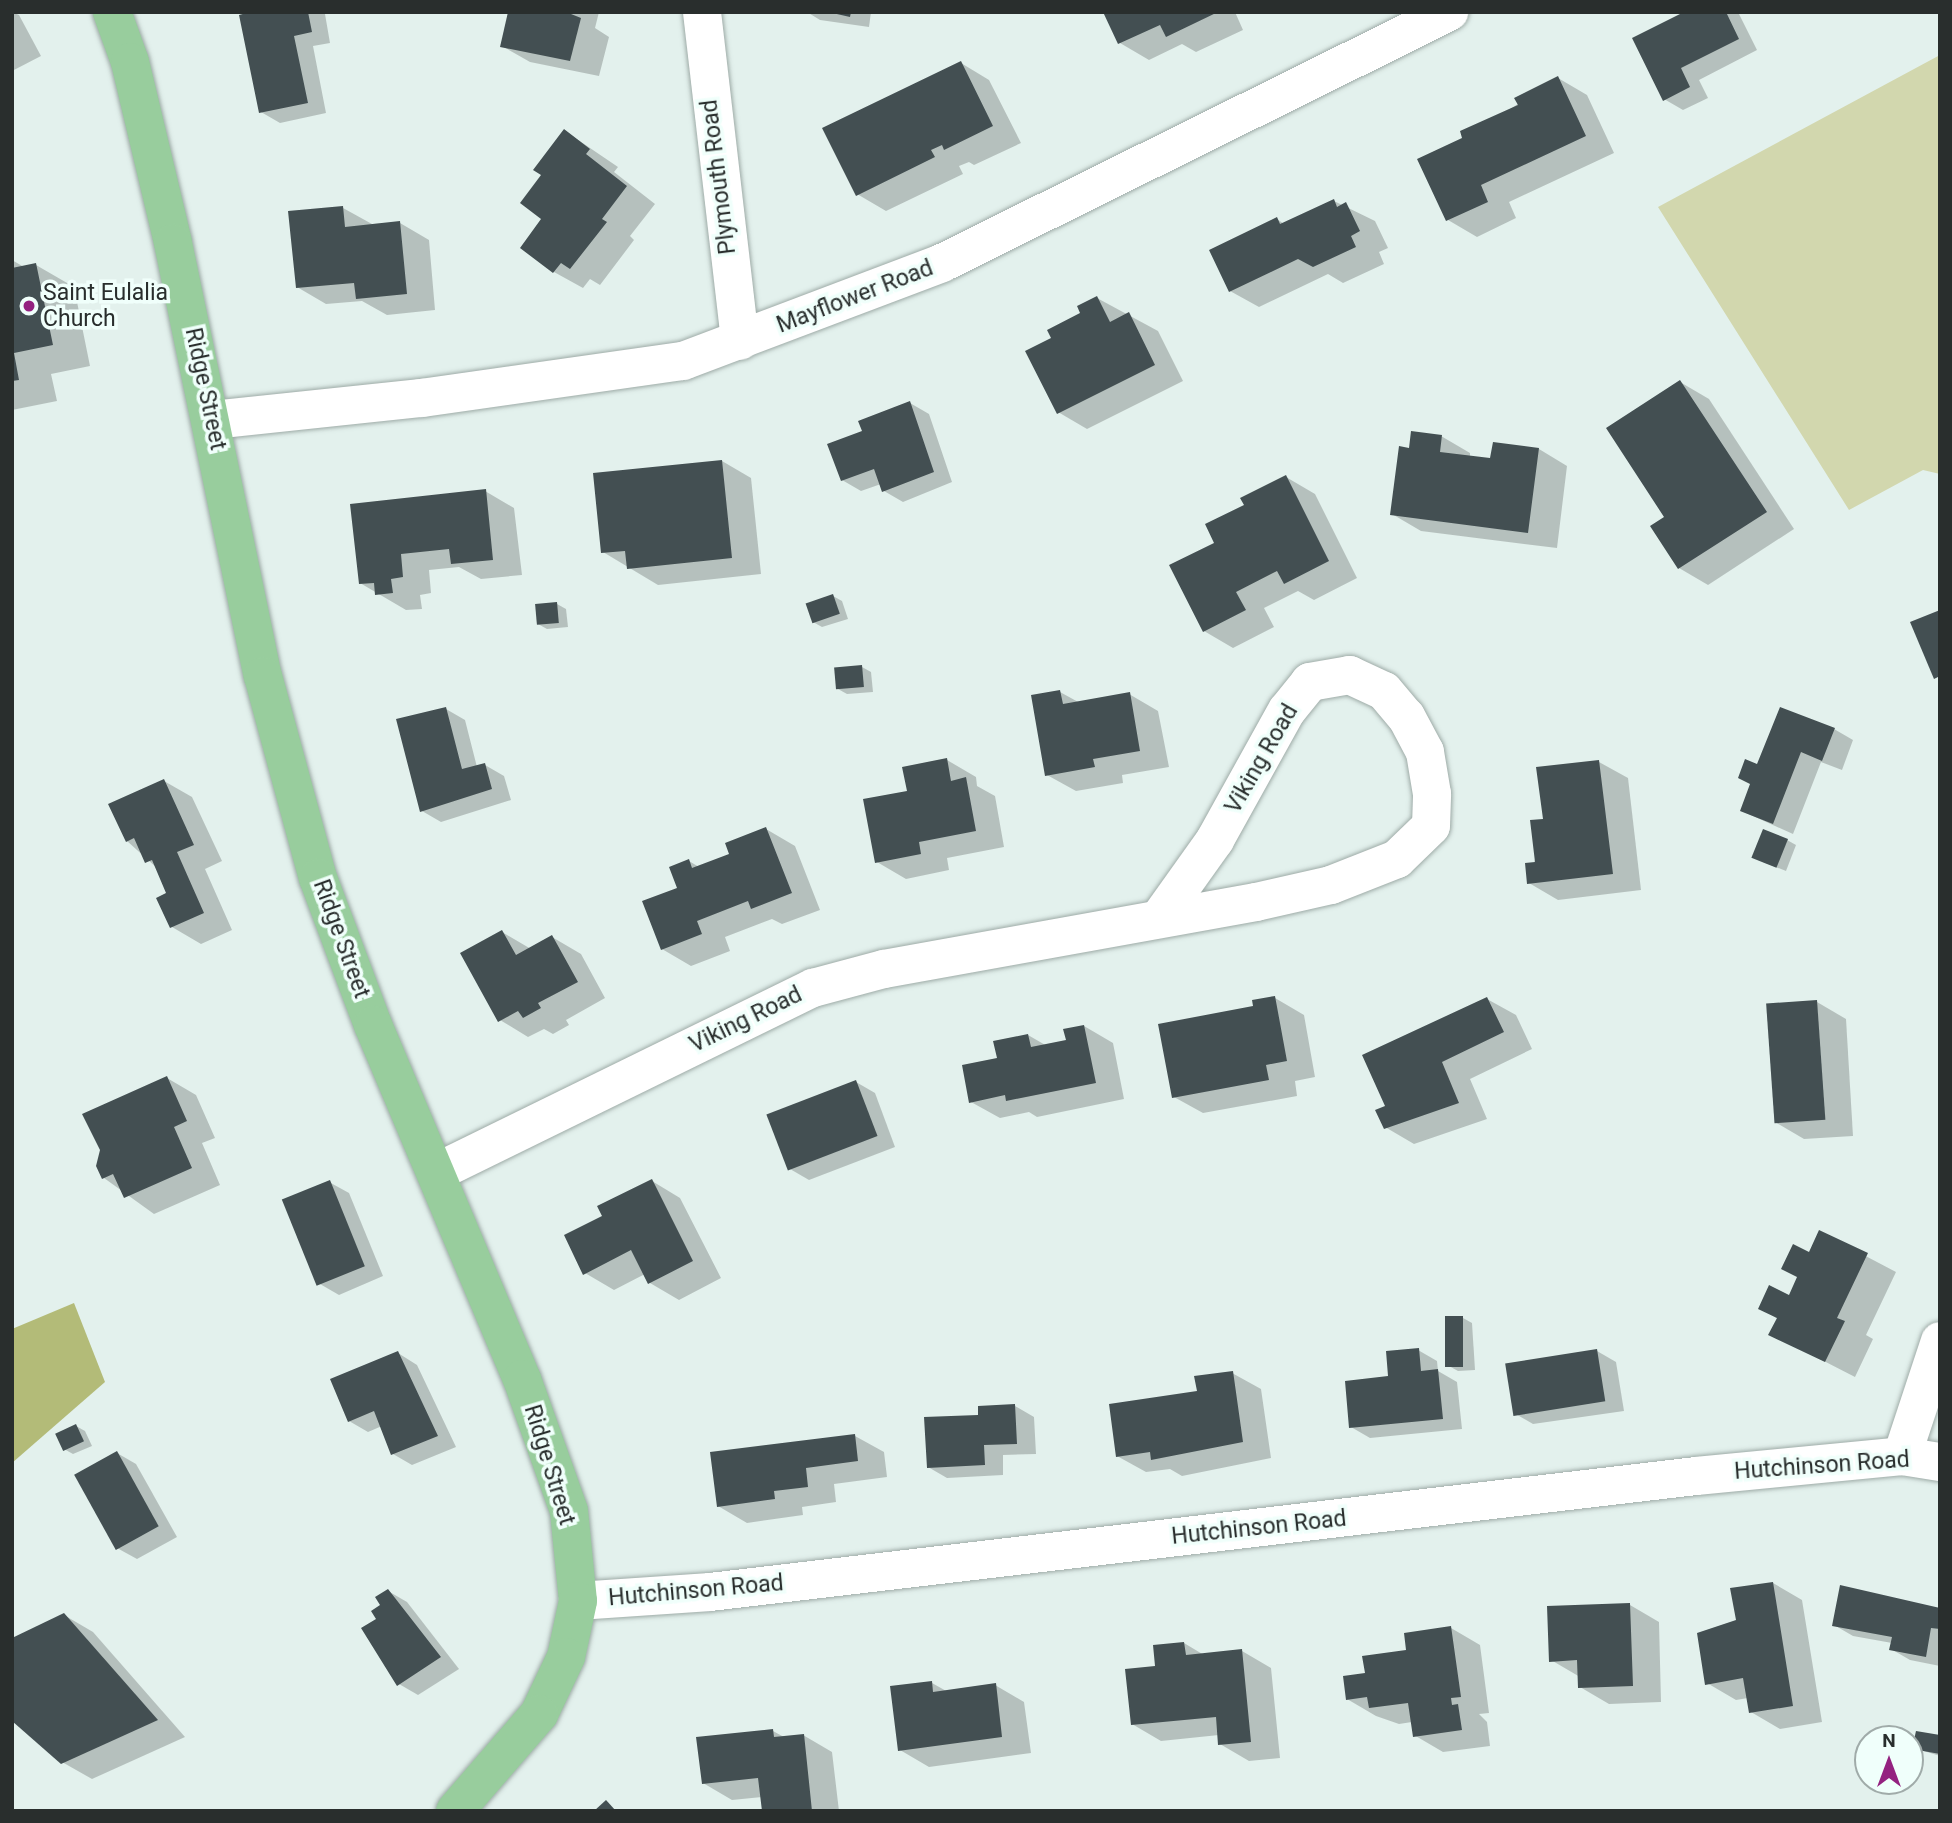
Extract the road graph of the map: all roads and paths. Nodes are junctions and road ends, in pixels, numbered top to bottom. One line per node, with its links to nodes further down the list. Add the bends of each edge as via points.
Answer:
1 (112, 12): 5 (main road, Ridge Street, via 130,62)
2 (702, 12): 4 (street, Plymouth Road)
3 (1449, 12): 4 (street, Mayflower Road, via 942,263)
4 (740, 341): 5 (street, Mayflower Road, via 683,361 591,376)
5 (212, 420): 7 (main road, Ridge Street, via 263,676 318,878 373,1025)
6 (1160, 917): 6 (street, Viking Road, via 1331,885 1397,859 1431,826 1432,794 1425,752 1406,717 1384,691 1350,675 1310,682 1287,710 1215,840); 7 (street, Viking Road, via 884,969 813,988)
7 (437, 1172): 11 (main road, Ridge Street, via 522,1379 569,1511)
8 (1940, 1341): 9 (street)
9 (1902, 1456): 10 (street, Hutchinson Road); 11 (street, Hutchinson Road, via 710,1592)
10 (1940, 1462)
11 (578, 1601): 12 (main road, Ridge Street, via 566,1657 539,1714)
12 (455, 1811)

